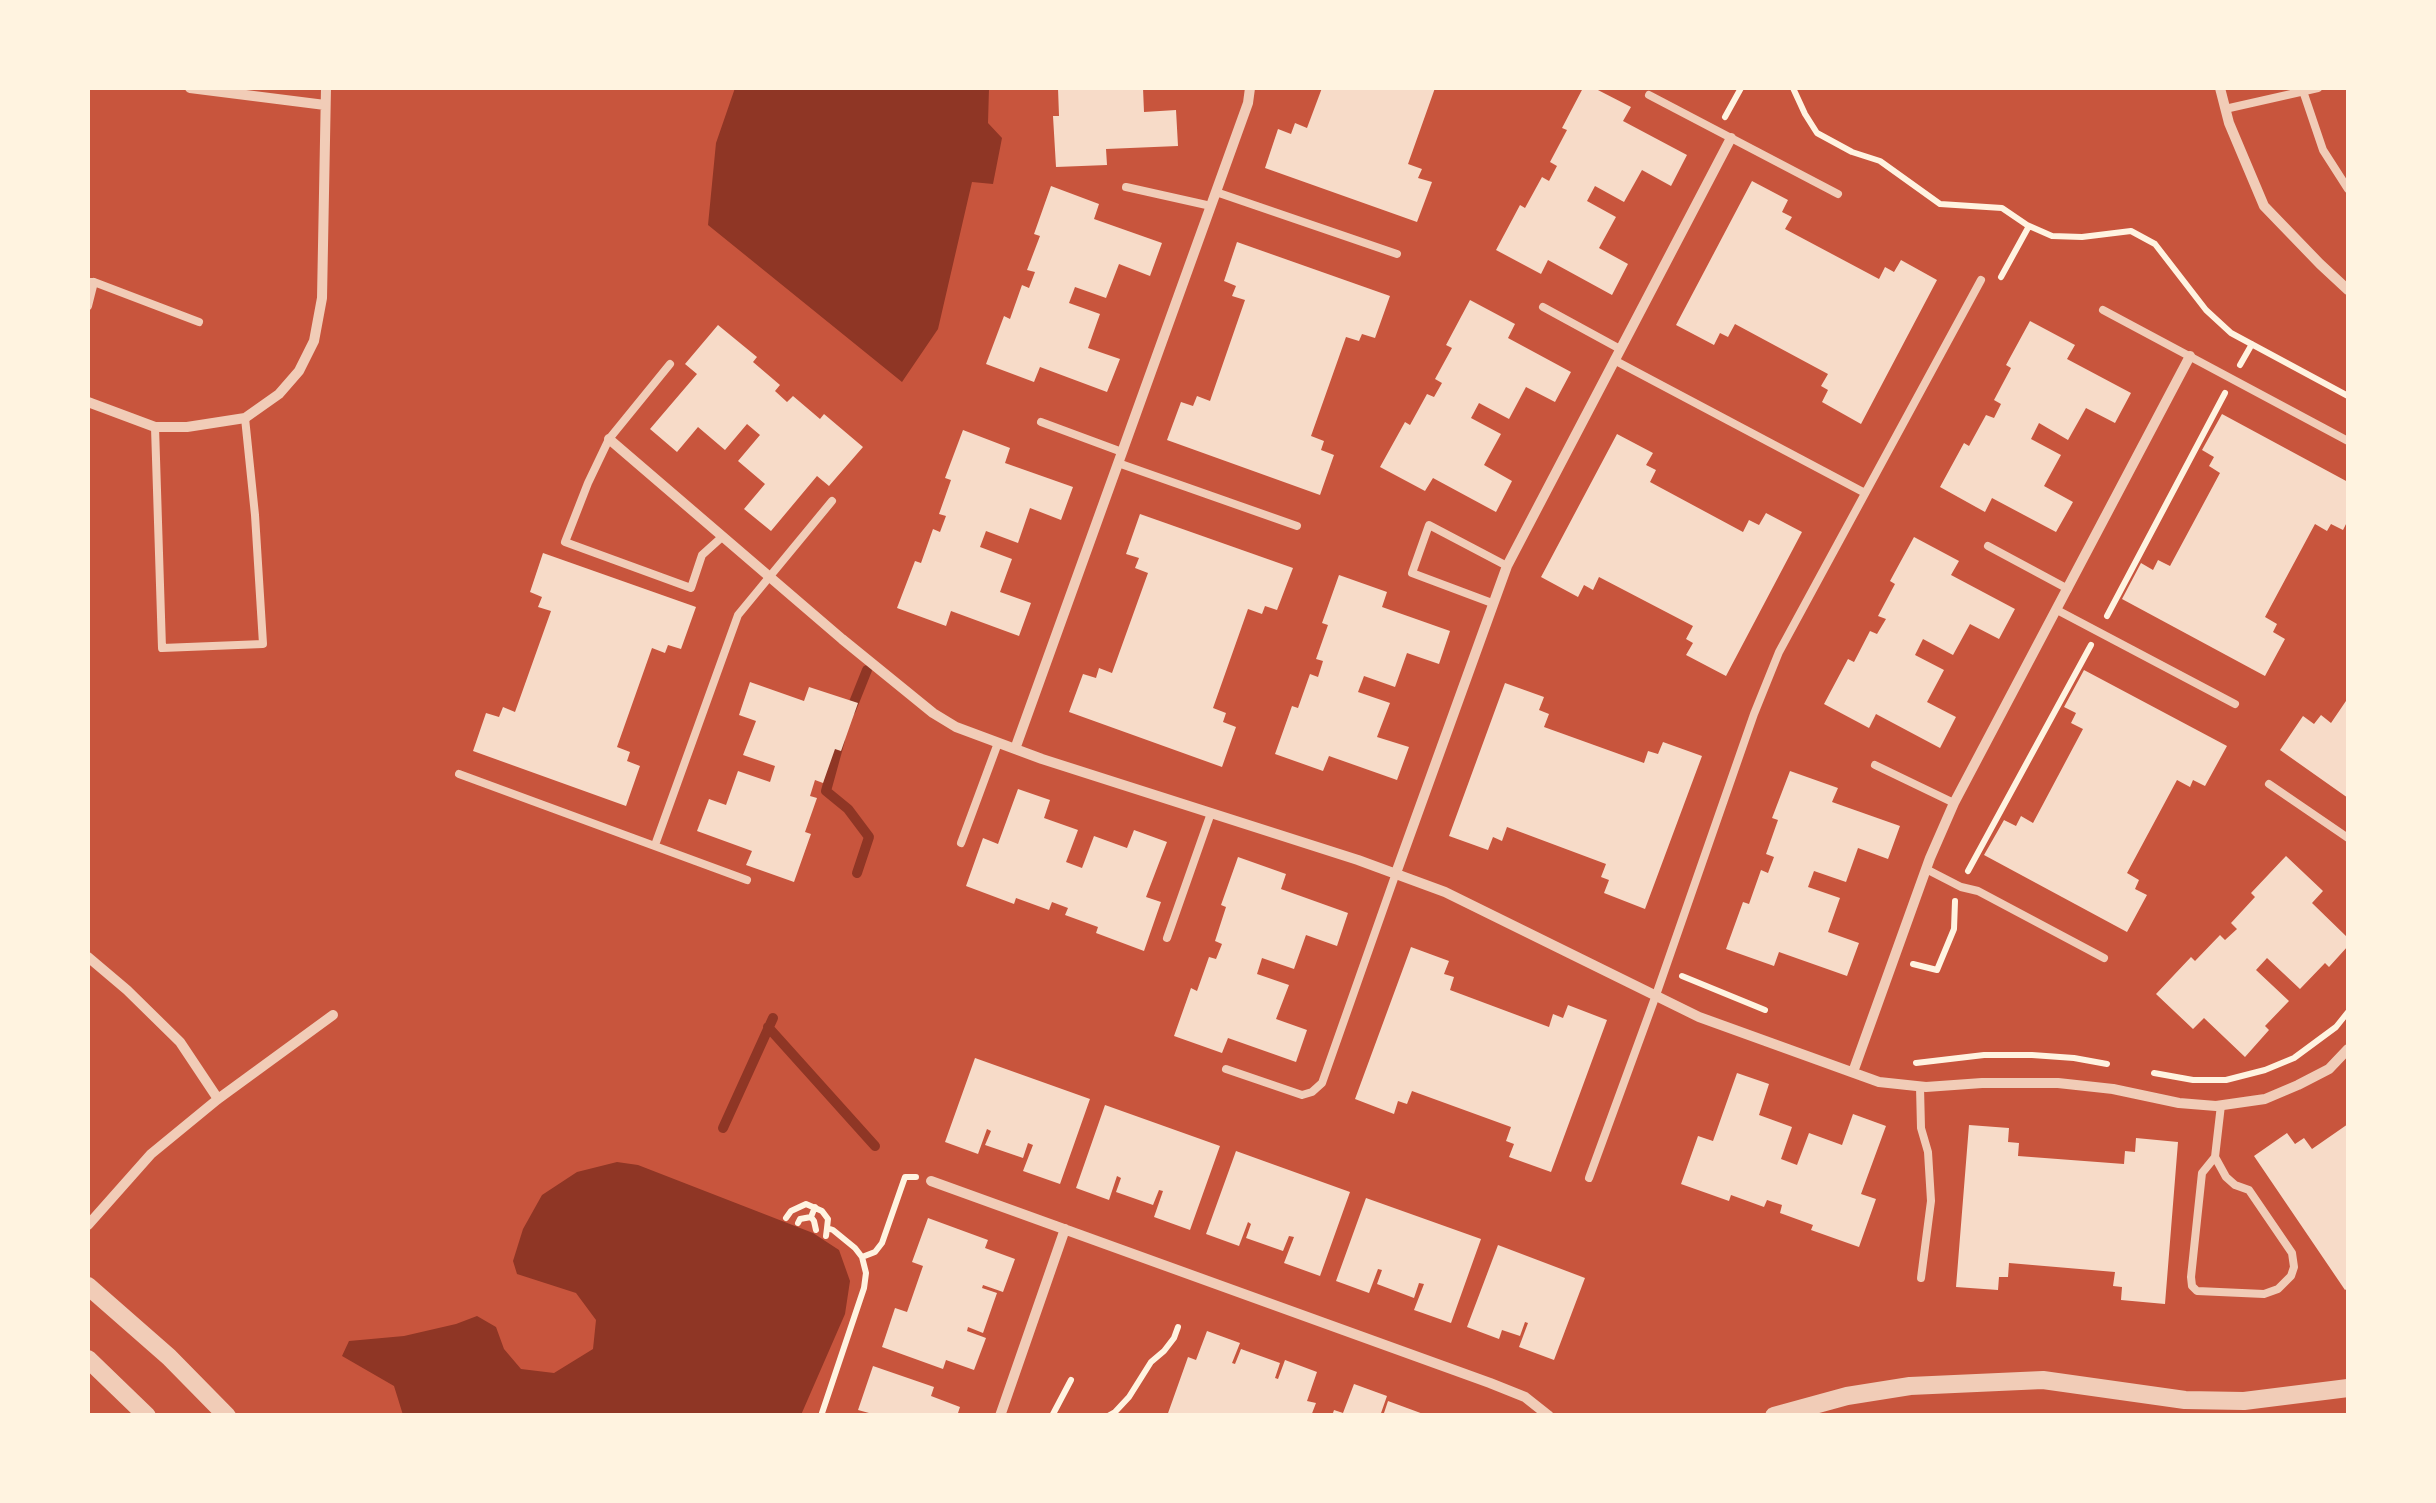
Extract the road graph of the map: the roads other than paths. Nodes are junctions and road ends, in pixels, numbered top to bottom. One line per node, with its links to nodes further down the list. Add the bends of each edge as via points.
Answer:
1 (190, 88): 8 (street)
2 (326, 88): 8 (street)
3 (1250, 88): 13 (street)
4 (2220, 88): 9 (street)
5 (2318, 88): 6 (lane)
6 (2302, 90): 9 (lane); 12 (lane, via 2323,150)
7 (1650, 95): 10 (lane)
8 (325, 104): 28 (street, via 324,263 314,341 279,394)
9 (2225, 108): 19 (street, via 2264,206)
10 (1731, 138): 14 (lane); 24 (street)
11 (1126, 187): 15 (lane)
12 (2348, 188)
13 (1216, 192): 15 (street); 16 (lane)
14 (1838, 194)
15 (1211, 206): 33 (street)
16 (1398, 254)
17 (1981, 280): 34 (lane)
18 (91, 282): 20 (lane); 23 (lane)
19 (2348, 290)
20 (88, 306)
21 (1543, 307): 24 (lane)
22 (2103, 310): 25 (lane)
23 (199, 322)
24 (1617, 354): 34 (lane); 39 (street)
25 (2190, 356): 32 (lane); 41 (street)
26 (670, 364): 31 (lane)
27 (88, 402): 30 (street)
28 (244, 418): 30 (street); 30 (lane, via 263,644 162,648)
29 (1042, 422): 33 (lane)
30 (155, 427)
31 (610, 439): 37 (street); 37 (lane, via 565,542 691,588 702,555)
32 (2348, 441)
33 (1120, 457): 36 (lane); 46 (street)
34 (1864, 493): 61 (lane, via 1779,652)
35 (832, 501): 40 (lane)
36 (1298, 526)
37 (722, 536): 40 (street)
38 (1988, 546): 41 (lane)
39 (1507, 566): 42 (street); 42 (lane, via 1429,525 1412,574)
40 (770, 578): 45 (street, via 933,713); 54 (lane, via 738,615)
41 (2068, 589): 43 (street)
42 (1492, 604): 56 (street)
43 (2057, 610): 44 (lane); 50 (street)
44 (2234, 704)
45 (998, 743): 46 (street); 53 (lane)
46 (1015, 749): 51 (street)
47 (1874, 766): 50 (lane)
48 (459, 774): 54 (lane)
49 (2269, 784): 52 (lane)
50 (1954, 803): 55 (street)
51 (1211, 813): 56 (street); 58 (lane)
52 (2348, 838)
53 (962, 844)
54 (655, 845): 57 (lane)
55 (1926, 869): 60 (lane); 65 (street)
56 (1396, 873): 61 (street); 64 (lane, via 1322,1084 1302,1095)
57 (747, 880)
58 (1167, 938)
59 (88, 957): 67 (street, via 180,1042)
60 (2104, 958)
61 (1656, 995): 65 (street); 70 (lane)
62 (333, 1015): 67 (street)
63 (2348, 1050): 68 (street, via 2298,1085 2265,1099)
64 (1226, 1069)
65 (1853, 1072): 66 (street)
66 (1920, 1086): 68 (street, via 2058,1083); 74 (lane, via 1931,1201)
67 (218, 1099): 72 (street, via 152,1154)
68 (2219, 1105): 69 (lane)
69 (2215, 1156): 69 (lane, via 2202,1173 2192,1286 2264,1294 2278,1289 2291,1276 2292,1254 2249,1190 2226,1177)
70 (1589, 1178)
71 (931, 1181): 73 (street)
72 (88, 1226)
73 (1065, 1230): 80 (street); 81 (street, via 1490,1383)
74 (1921, 1278)
75 (88, 1286): 79 (street)
76 (88, 1359): 78 (street)
77 (2348, 1388): 82 (street, via 2244,1401 2185,1400 2042,1380 1910,1386)
78 (147, 1416)
79 (227, 1416)
80 (1000, 1416)
81 (1548, 1416)
82 (1774, 1416)

